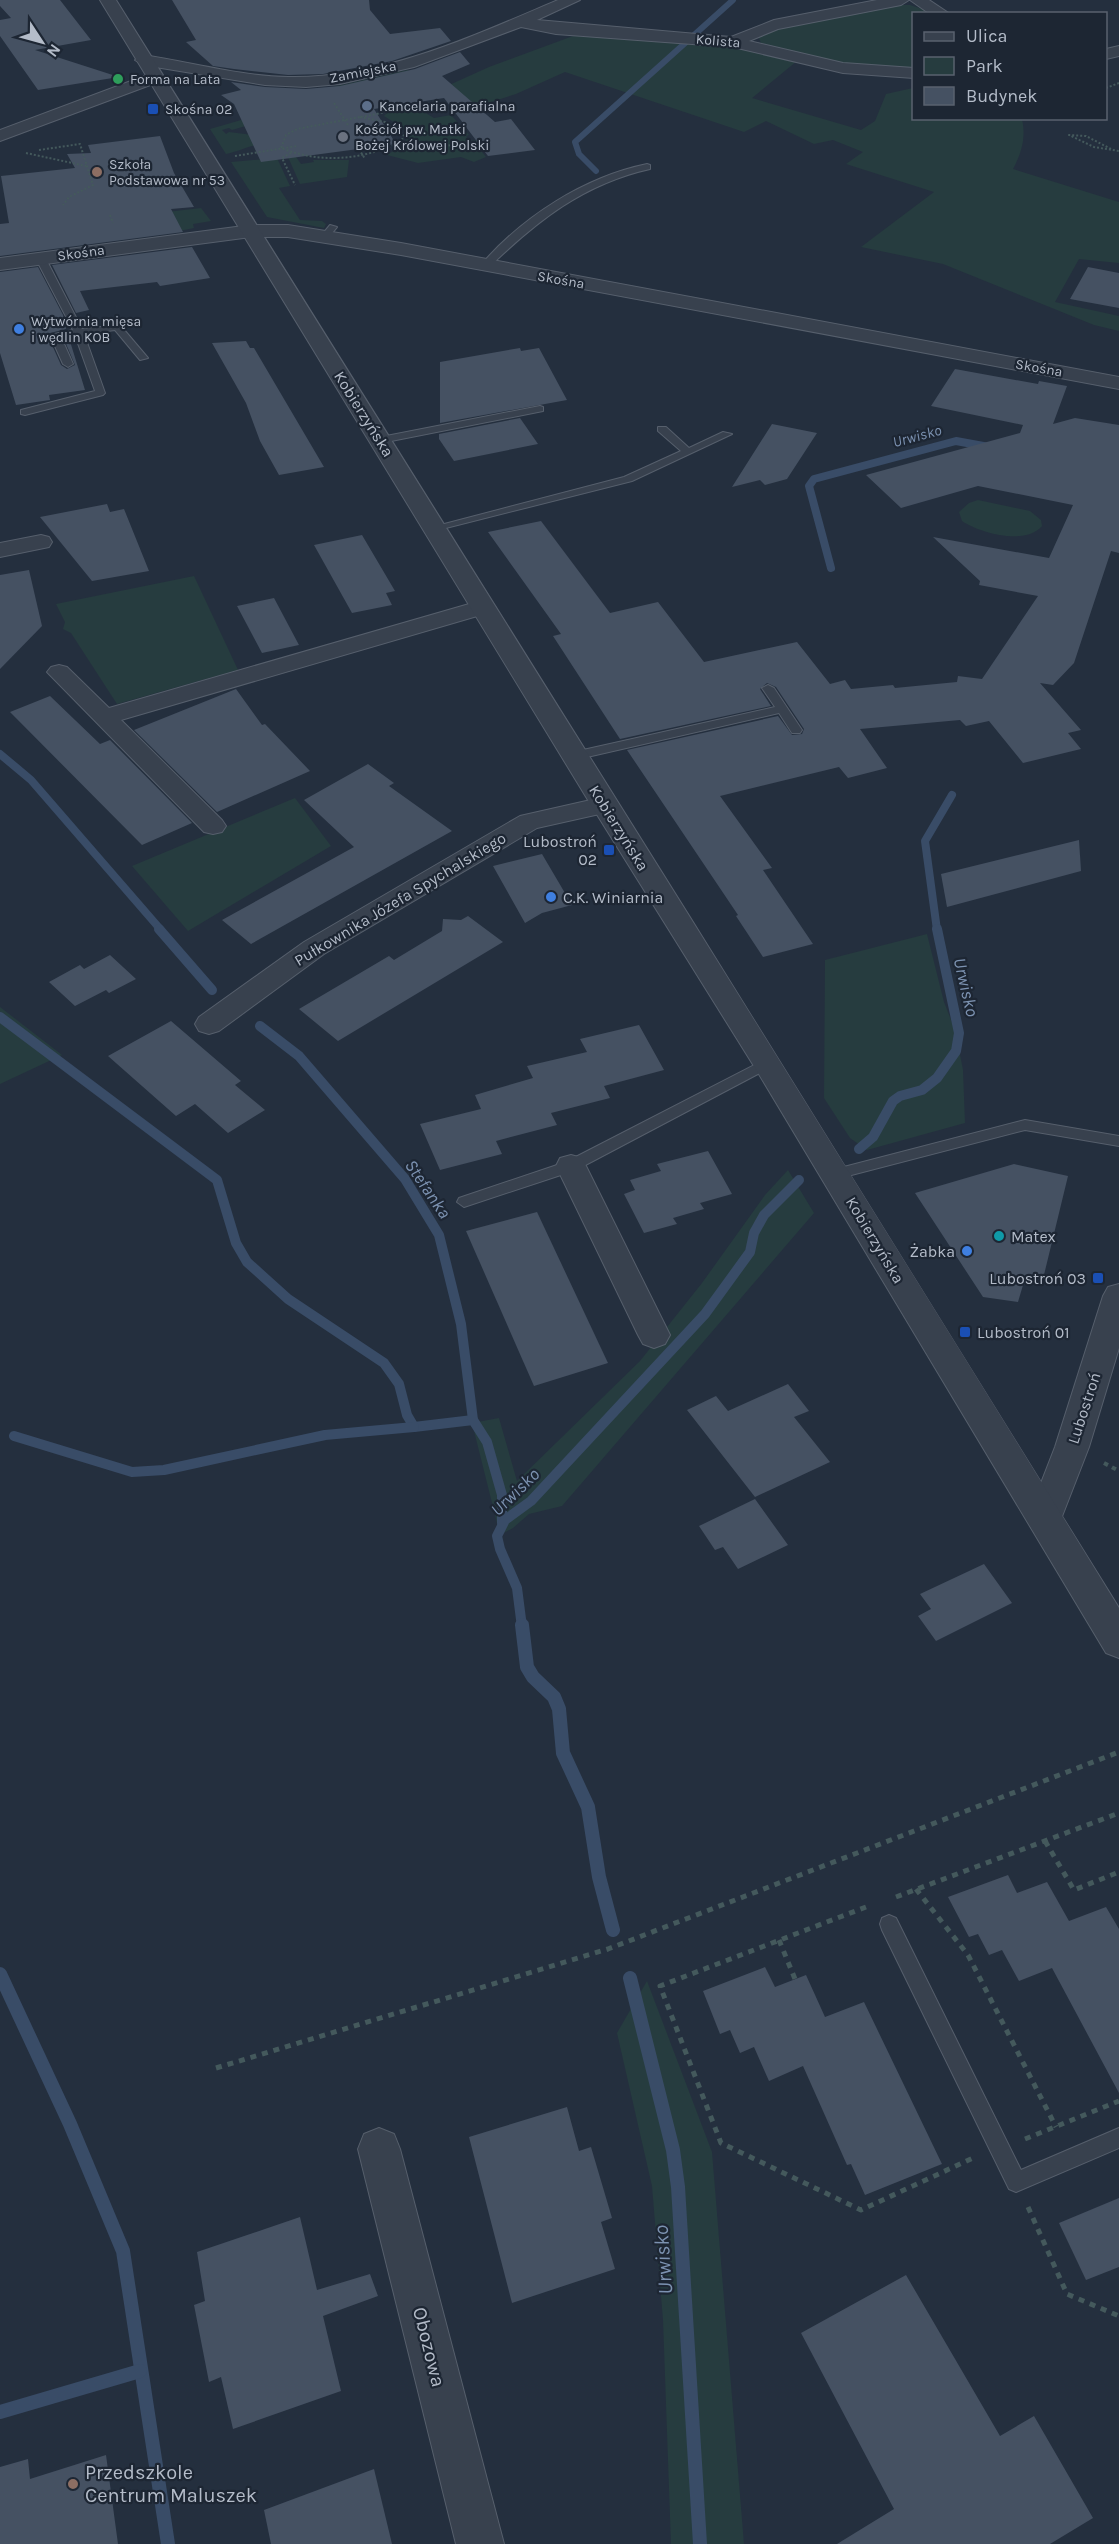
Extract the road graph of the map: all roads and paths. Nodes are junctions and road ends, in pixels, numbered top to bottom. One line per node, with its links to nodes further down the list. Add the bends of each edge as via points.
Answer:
1 (108, 0): 8 (street, Kobierzyńska)
2 (572, 0): 6 (street, Zamiejska)
3 (900, 0): 7 (street, via 774,25)
4 (918, 0): 5 (street)
5 (939, 12)
6 (520, 22): 7 (street, Kolista, via 556,29); 8 (street, Zamiejska, via 418,60 337,79 252,79)
7 (733, 42): 9 (street, Kolista, via 843,68)
8 (149, 68): 14 (street); 24 (street, Kobierzyńska)
9 (912, 73)
10 (437, 102): 11 (path)
11 (360, 117): 12 (path); 16 (path, via 394,126 404,135)
12 (346, 120): 13 (path); 18 (path, via 297,129 286,135)
13 (348, 126)
14 (0, 136)
15 (481, 141): 16 (path, via 437,147)
16 (401, 142): 23 (path, via 382,153)
17 (297, 146): 18 (path)
18 (281, 148): 22 (path); 24 (path)
19 (359, 149): 23 (path)
20 (1111, 149): 20 (path, via 1090,146 1069,135 1086,136); 21 (path)
21 (1119, 151)
22 (291, 153): 23 (path, via 302,157); 27 (path, via 282,158)
23 (364, 157)
24 (207, 160): 31 (street, Kobierzyńska)
25 (87, 166): 25 (path, via 54,159 20,152 80,144); 28 (path, via 92,187 68,197)
26 (647, 167): 34 (lane, via 607,177 537,218)
27 (295, 185)
28 (63, 205)
29 (110, 215): 30 (path)
30 (112, 222)
31 (251, 231): 32 (street, Skośna); 34 (street, Skośna, via 329,232 406,245); 43 (street, Kobierzyńska)
32 (41, 259): 33 (street, Skośna); 35 (lane)
33 (0, 264)
34 (485, 266): 38 (street, Skośna)
35 (79, 332): 36 (lane, via 117,327); 37 (lane, via 55,335); 40 (lane, via 100,393)
36 (142, 358)
37 (68, 364)
38 (1119, 383)
39 (540, 409): 43 (lane)
40 (25, 411)
41 (662, 429): 44 (lane)
42 (727, 434): 44 (lane)
43 (381, 441): 45 (street, Kobierzyńska)
44 (688, 452): 45 (lane, via 628,479)
45 (434, 528): 48 (street, Kobierzyńska)
46 (41, 542): 47 (street)
47 (0, 550)
48 (483, 607): 52 (street); 54 (street, Kobierzyńska)
49 (59, 672): 52 (street)
50 (768, 688): 51 (lane)
51 (781, 708): 53 (lane); 54 (lane)
52 (104, 717): 56 (street)
53 (796, 730)
54 (574, 756): 55 (street, Kobierzyńska)
55 (604, 805): 57 (street, Pułkownika Józefa Spychalskiego, via 529,822 314,948); 58 (street, Kobierzyńska)
56 (213, 826)
57 (209, 1024)
58 (768, 1063): 60 (lane); 61 (street, Kobierzyńska)
59 (1119, 1141): 61 (lane, via 1025,1125)
60 (571, 1166): 62 (lane); 64 (street)
61 (836, 1174): 65 (street, Kobierzyńska)
62 (465, 1202)
63 (1119, 1296): 65 (street, Lubostroń, via 1072,1447)
64 (654, 1335)
65 (1044, 1519): 66 (street, Kobierzyńska)
66 (1119, 1641)
67 (1119, 1752): 75 (path, via 608,1949)
68 (1045, 1841): 69 (path, via 1074,1890)
69 (1119, 1872)
70 (916, 1889): 77 (path, via 968,1955)
71 (889, 1924): 79 (lane)
72 (779, 1940): 73 (path)
73 (795, 1979)
74 (660, 1986): 79 (path, via 721,2144 861,2210)
75 (216, 2068)
76 (1119, 2101): 77 (path)
77 (1056, 2127): 79 (path)
78 (1119, 2138): 81 (lane)
79 (1001, 2148): 81 (lane)
80 (379, 2150): 83 (street, Obozowa)
81 (1016, 2182): 82 (path, via 1067,2294)
82 (1119, 2316)
83 (480, 2544)

